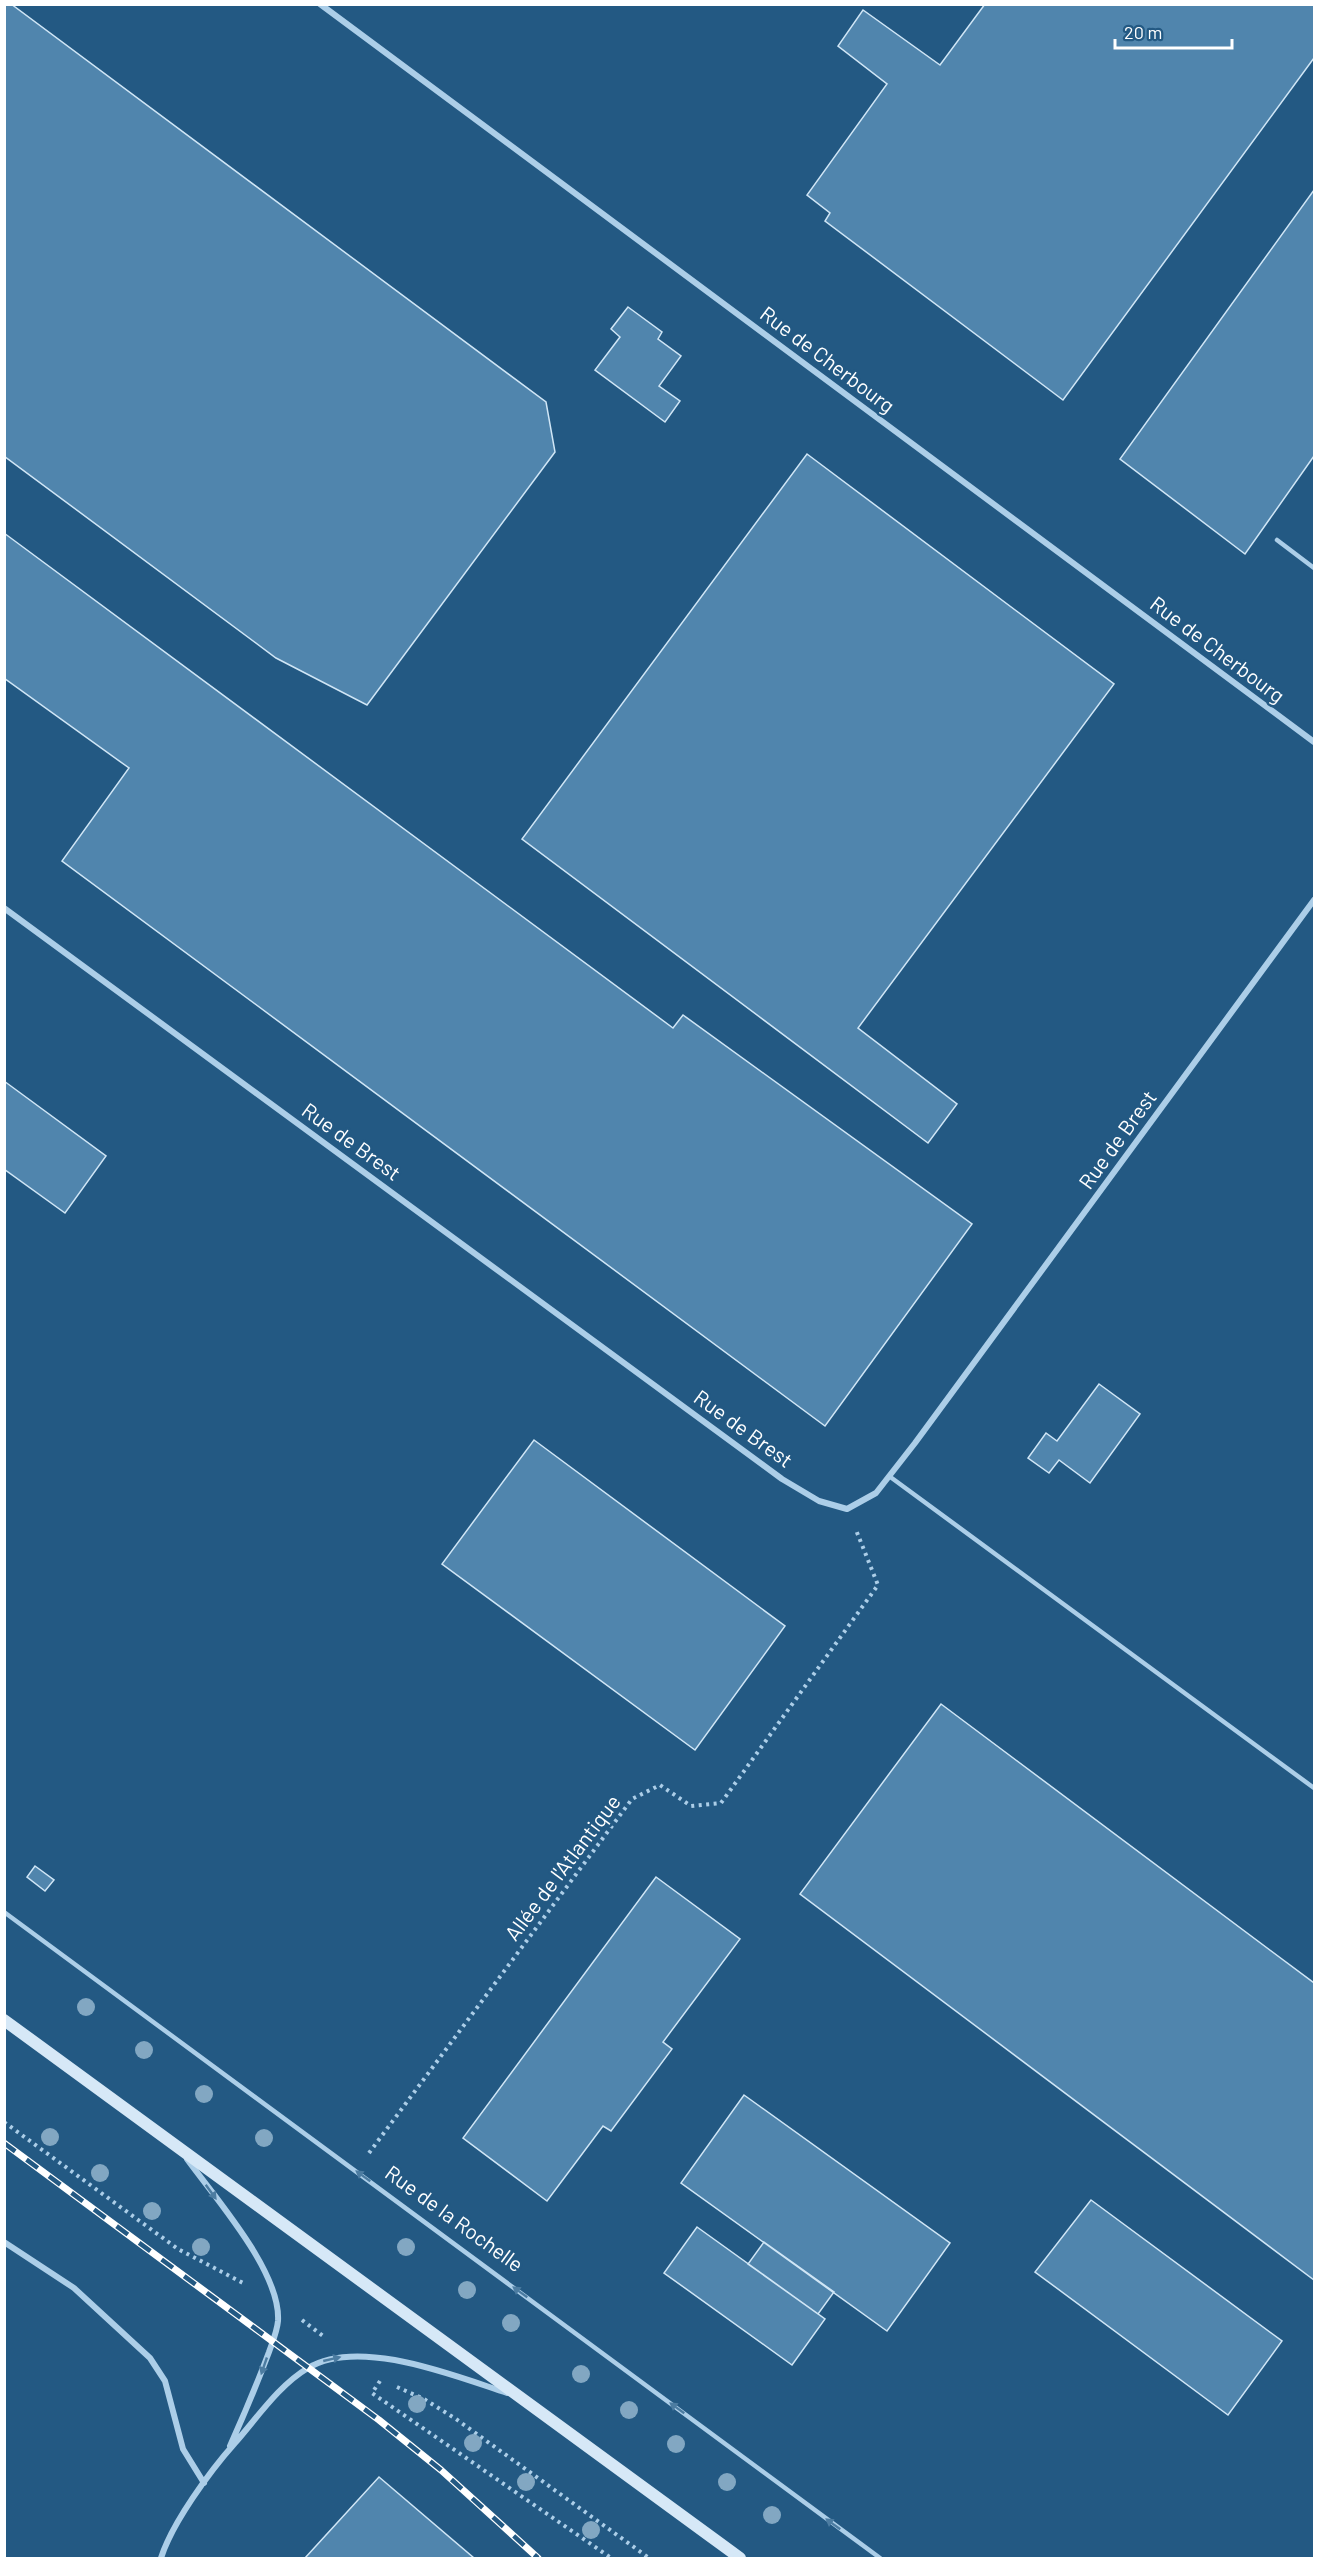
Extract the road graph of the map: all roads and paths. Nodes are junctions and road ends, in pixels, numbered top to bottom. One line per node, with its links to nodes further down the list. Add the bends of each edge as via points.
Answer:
1 (320, 4): 4 (street, Rue de Cherbourg)
2 (1277, 540): 3 (lane)
3 (1314, 568)
4 (1314, 742)
5 (1314, 900): 7 (street, Rue de Brest)
6 (4, 908): 8 (street, Rue de Brest, via 782,1479 819,1502)
7 (889, 1476): 8 (street, Rue de Brest, via 876,1493); 9 (lane)
8 (847, 1509): 14 (path, Allée de l'Atlantique, via 878,1584 721,1803 691,1806 660,1785 632,1799)
9 (1314, 1788)
10 (4, 1912): 14 (lane, Rue de la Rochelle)
11 (4, 2020): 13 (main road)
12 (4, 2122): 16 (path, via 178,2249)
13 (177, 2145): 16 (street, one-way to 16, via 268,2276); 19 (main road)
14 (356, 2171): 26 (lane, Rue de la Rochelle, one-way to 14)
15 (4, 2242): 21 (street, via 74,2288 150,2358 165,2381 183,2449)
16 (277, 2301): 17 (path); 20 (street, one-way to 20, via 278,2323 272,2342)
17 (349, 2356): 18 (path); 19 (street, via 424,2366); 20 (street, one-way to 17, via 286,2385 322,2361)
18 (380, 2380): 23 (path, via 372,2393); 24 (path, via 424,2399 456,2419)
19 (516, 2396): 25 (main road)
20 (227, 2452): 21 (street)
21 (204, 2483): 22 (street, via 165,2544)
22 (161, 2559)
23 (611, 2559)
24 (649, 2559)
25 (740, 2559)
26 (880, 2559)

